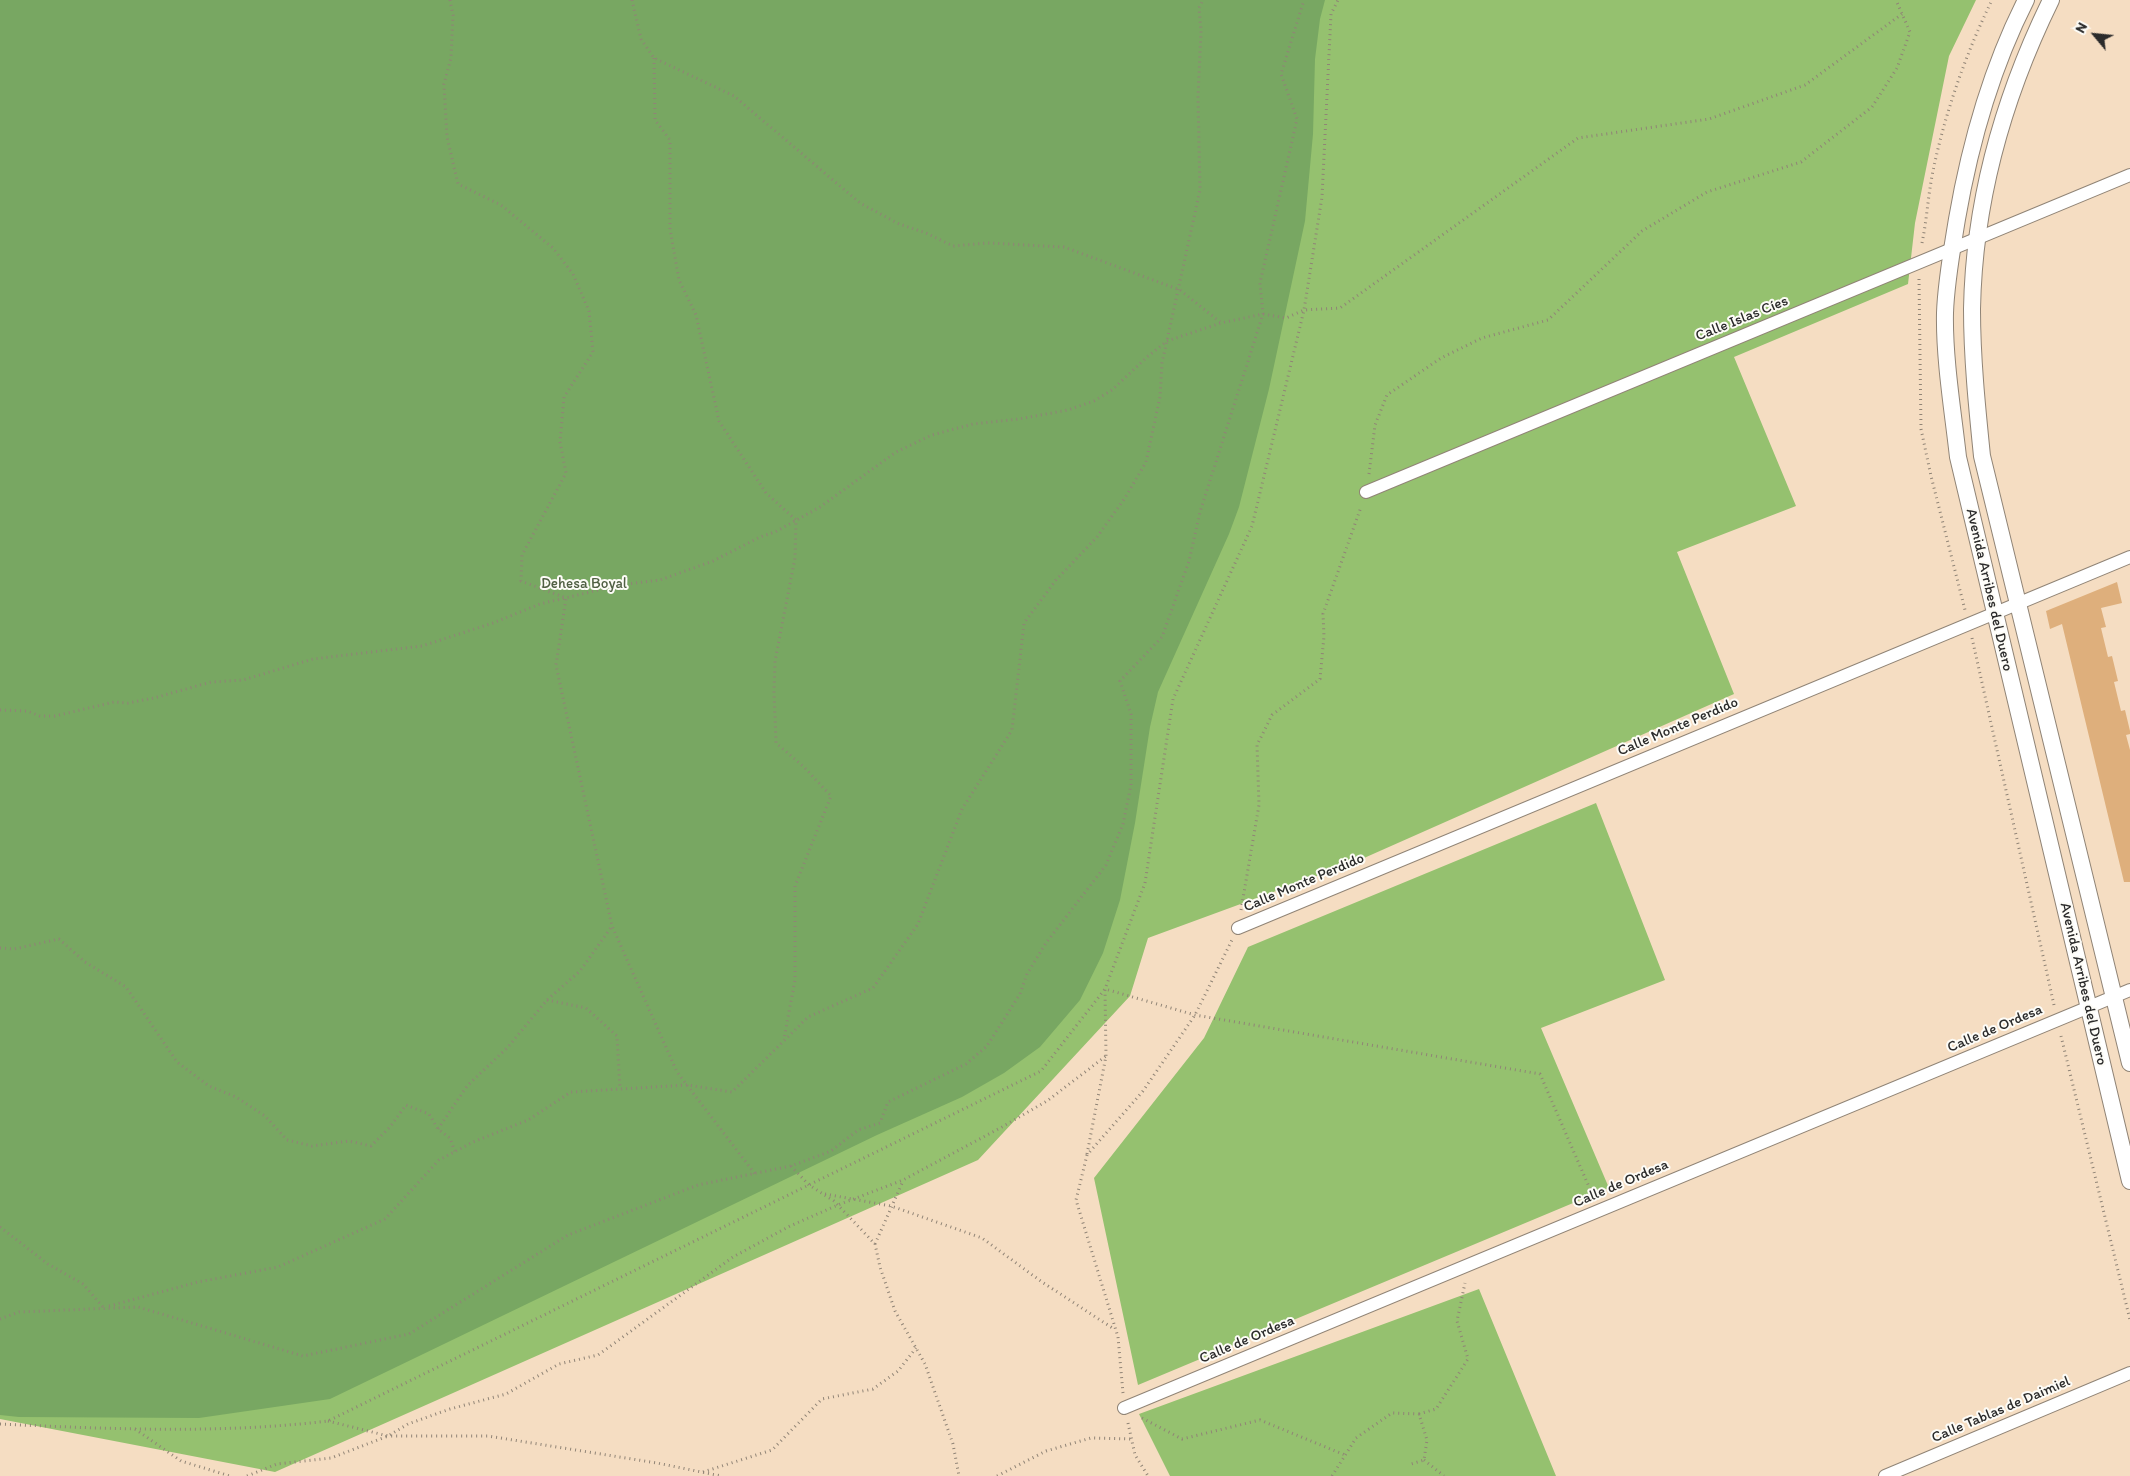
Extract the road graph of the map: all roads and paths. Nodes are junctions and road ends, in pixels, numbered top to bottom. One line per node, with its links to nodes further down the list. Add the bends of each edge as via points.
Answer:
1 (450, 0): 21 (path, via 453,15 451,58 444,84 447,137 458,184 501,205 553,248 573,274 589,311 593,352 564,398 560,442 566,473 522,555 521,581)
2 (632, 0): 10 (path, via 641,39)
3 (1204, 0): 17 (path, via 1199,8 1202,31 1198,97 1200,190)
4 (1304, 0): 15 (path, via 1281,74 1297,119 1260,283)
5 (1338, 0): 14 (path, via 1331,14 1322,197)
6 (1896, 0): 9 (path)
7 (2026, 0): 13 (street, Avenida Arribes del Duero, via 1990,85 1966,165)
8 (2052, 0): 12 (street, Avenida Arribes del Duero, via 2011,93 1990,164)
9 (1902, 14): 14 (path, via 1805,85 1710,119 1578,138 1340,308); 18 (path, via 1910,32 1897,68 1872,107 1801,162 1707,192 1642,231 1548,320 1482,338 1441,358 1387,396 1375,425)
10 (654, 58): 16 (path, via 734,96 860,203 899,224 952,246 988,243 1064,247 1180,290); 19 (path, via 655,120 670,140 670,229 679,280 696,315 719,421 766,493)
11 (2130, 176): 12 (street, Calle Islas Cíes)
12 (1978, 237): 13 (street, Calle Islas Cíes); 22 (street, Avenida Arribes del Duero, via 1972,316 1982,456)
13 (1952, 249): 18 (street, Calle Islas Cíes); 23 (street, Avenida Arribes del Duero, via 1945,314 1958,457)
14 (1304, 310): 15 (path, via 1286,318); 28 (path, via 1252,526 1173,699 1144,883)
15 (1263, 314): 16 (path); 42 (path, via 1200,512 1189,561 1162,637 1120,681 1131,714 1131,785 1124,824 1106,864 1046,943 1027,974 1020,994 987,1046 966,1064 888,1102 880,1123 858,1130 831,1151)
16 (1221, 323): 17 (path)
17 (1167, 341): 19 (path, via 1112,390 1094,401 1068,410 973,424 932,435 896,452 820,507); 34 (path, via 1160,397 1146,462 1097,537 1056,580 1024,622 1012,730 962,809 918,924 874,988 808,1017)
18 (1366, 492): 26 (path, via 1323,614 1320,679 1272,715 1257,744 1259,805)
19 (796, 520): 21 (path, via 713,561 660,580 619,585); 34 (path, via 795,558 775,661 776,743 831,796 795,886 795,980)
20 (2130, 557): 22 (street, Calle Monte Perdido)
21 (566, 598): 24 (path, via 540,604 422,646 313,659 243,680 211,682 154,698 114,702 55,716); 25 (path, via 556,665)
22 (2018, 604): 23 (street, Calle Monte Perdido); 30 (street, Avenida Arribes del Duero)
23 (1995, 614): 26 (street, Calle Monte Perdido); 32 (street, Avenida Arribes del Duero)
24 (0, 710)
25 (612, 926): 31 (path, via 580,971); 37 (path, via 677,1072)
26 (1238, 928): 33 (path)
27 (0, 948): 39 (path, via 14,949 59,939 85,962 126,987 177,1062 209,1086 265,1116 287,1140 312,1146 349,1141 371,1146 406,1105 429,1114)
28 (1105, 989): 33 (path); 35 (path); 46 (path, via 1041,1071)
29 (2130, 990): 30 (street, Calle de Ordesa)
30 (2114, 997): 32 (street, Calle de Ordesa); 36 (street, Avenida Arribes del Duero)
31 (547, 1000): 38 (path, via 586,1008 617,1036); 39 (path, via 508,1047 467,1086)
32 (2088, 1007): 45 (street, Avenida Arribes del Duero); 51 (street, Calle de Ordesa)
33 (1195, 1015): 41 (path, via 1143,1091); 51 (path, via 1540,1074)
34 (784, 1040): 37 (path, via 732,1092)
35 (1106, 1056): 41 (path); 44 (path, via 1047,1101)
36 (2130, 1063)
37 (687, 1085): 38 (path); 43 (path)
38 (620, 1089): 40 (path, via 571,1092 528,1120)
39 (438, 1129): 40 (path, via 450,1138)
40 (455, 1152): 55 (path, via 439,1160 385,1219 278,1267 198,1282)
41 (1087, 1155): 57 (path, via 1076,1200)
42 (791, 1166): 43 (path); 46 (path)
43 (755, 1174): 55 (path, via 698,1185 568,1235 409,1334 303,1356 138,1307)
44 (903, 1180): 48 (path); 50 (path)
45 (2130, 1180)
46 (809, 1185): 47 (path); 62 (path)
47 (822, 1194): 48 (path); 49 (path)
48 (853, 1199): 49 (path); 50 (path)
49 (838, 1205): 53 (path); 65 (path, via 733,1257 598,1355 559,1364 506,1394 450,1409 408,1424)
50 (891, 1206): 53 (path); 57 (path, via 982,1238)
51 (1600, 1210): 54 (street, Calle de Ordesa)
52 (0, 1227): 55 (path, via 48,1264 82,1284)
53 (875, 1244): 58 (path, via 895,1312)
54 (1468, 1265): 60 (street, Calle de Ordesa); 61 (path, via 1457,1321 1468,1359 1436,1409)
55 (103, 1307): 56 (path, via 19,1312)
56 (0, 1319)
57 (1115, 1329): 60 (path)
58 (916, 1348): 70 (path, via 898,1371 873,1389 822,1399 772,1450); 74 (path, via 925,1364 953,1444)
59 (2130, 1374): 79 (street, Calle Tablas de Daimiel)
60 (1124, 1408): 66 (path); 67 (path, via 1182,1439 1260,1420)
61 (1418, 1414): 67 (path, via 1392,1413 1356,1438); 68 (path, via 1427,1440)
62 (328, 1420): 64 (path, via 281,1426); 65 (path)
63 (0, 1424): 64 (path)
64 (135, 1429): 71 (path, via 181,1461)
65 (388, 1436): 70 (path, via 488,1436); 72 (path, via 331,1458 277,1464)
66 (1131, 1439): 75 (path, via 1091,1438 1046,1450); 76 (path, via 1135,1455)
67 (1345, 1455): 77 (path)
68 (1424, 1460): 69 (path); 78 (path)
69 (1408, 1465)
70 (702, 1472): 73 (path)
71 (230, 1476)
72 (248, 1476)
73 (721, 1476)
74 (959, 1476)
75 (998, 1476)
76 (1148, 1476)
77 (1332, 1476)
78 (1444, 1476)
79 (1885, 1476)

